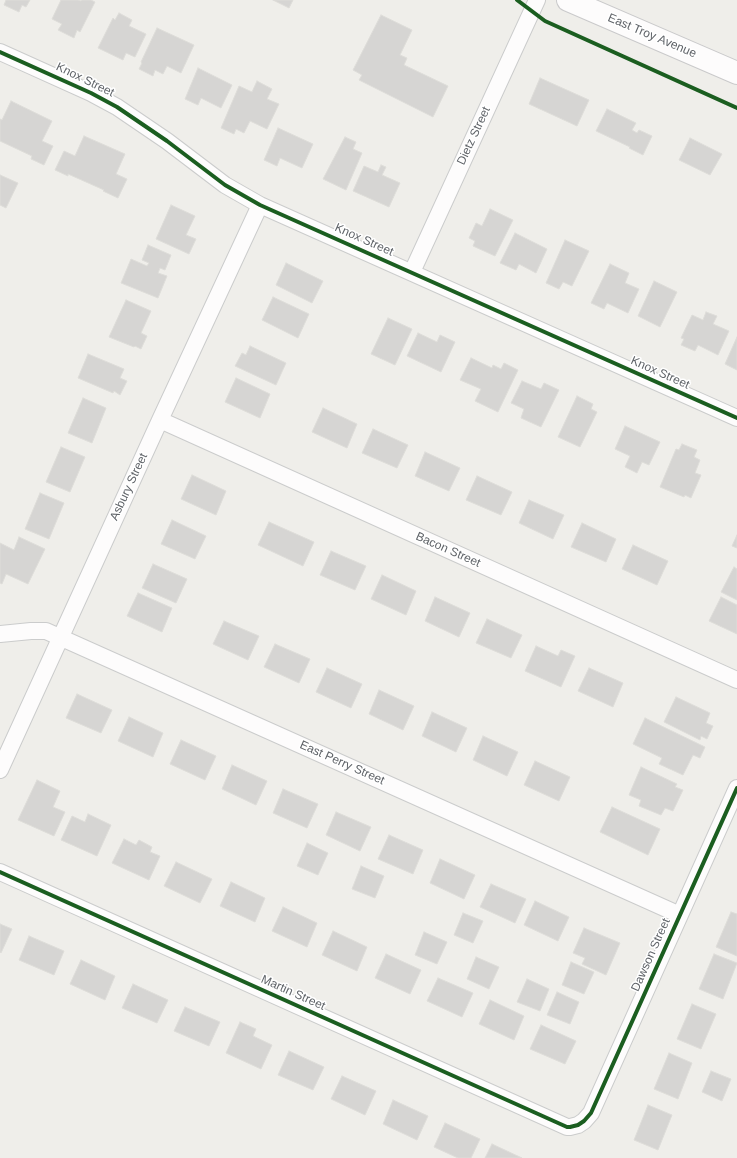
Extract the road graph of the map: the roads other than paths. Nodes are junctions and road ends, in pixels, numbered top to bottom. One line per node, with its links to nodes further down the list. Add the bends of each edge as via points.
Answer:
1 (537, 0): 6 (street, Dietz Street)
2 (568, 0): 4 (main road, East Troy Avenue)
3 (0, 52): 5 (street, Knox Street, via 91,93 117,108 225,185)
4 (737, 73)
5 (260, 205): 6 (street, Knox Street); 8 (street, Asbury Street)
6 (412, 272): 7 (street, Knox Street)
7 (737, 418)
8 (160, 420): 10 (street, Asbury Street); 11 (street, Bacon Street)
9 (0, 634): 10 (street, East Perry Street, via 46,631)
10 (61, 637): 12 (street, Asbury Street); 15 (street, East Perry Street)
11 (737, 680)
12 (0, 770)
13 (737, 788): 15 (street, Dawson Street)
14 (0, 872): 16 (street, Martin Street, via 567,1127)
15 (680, 915): 16 (street, Dawson Street, via 591,1112 587,1119)
16 (578, 1125)

